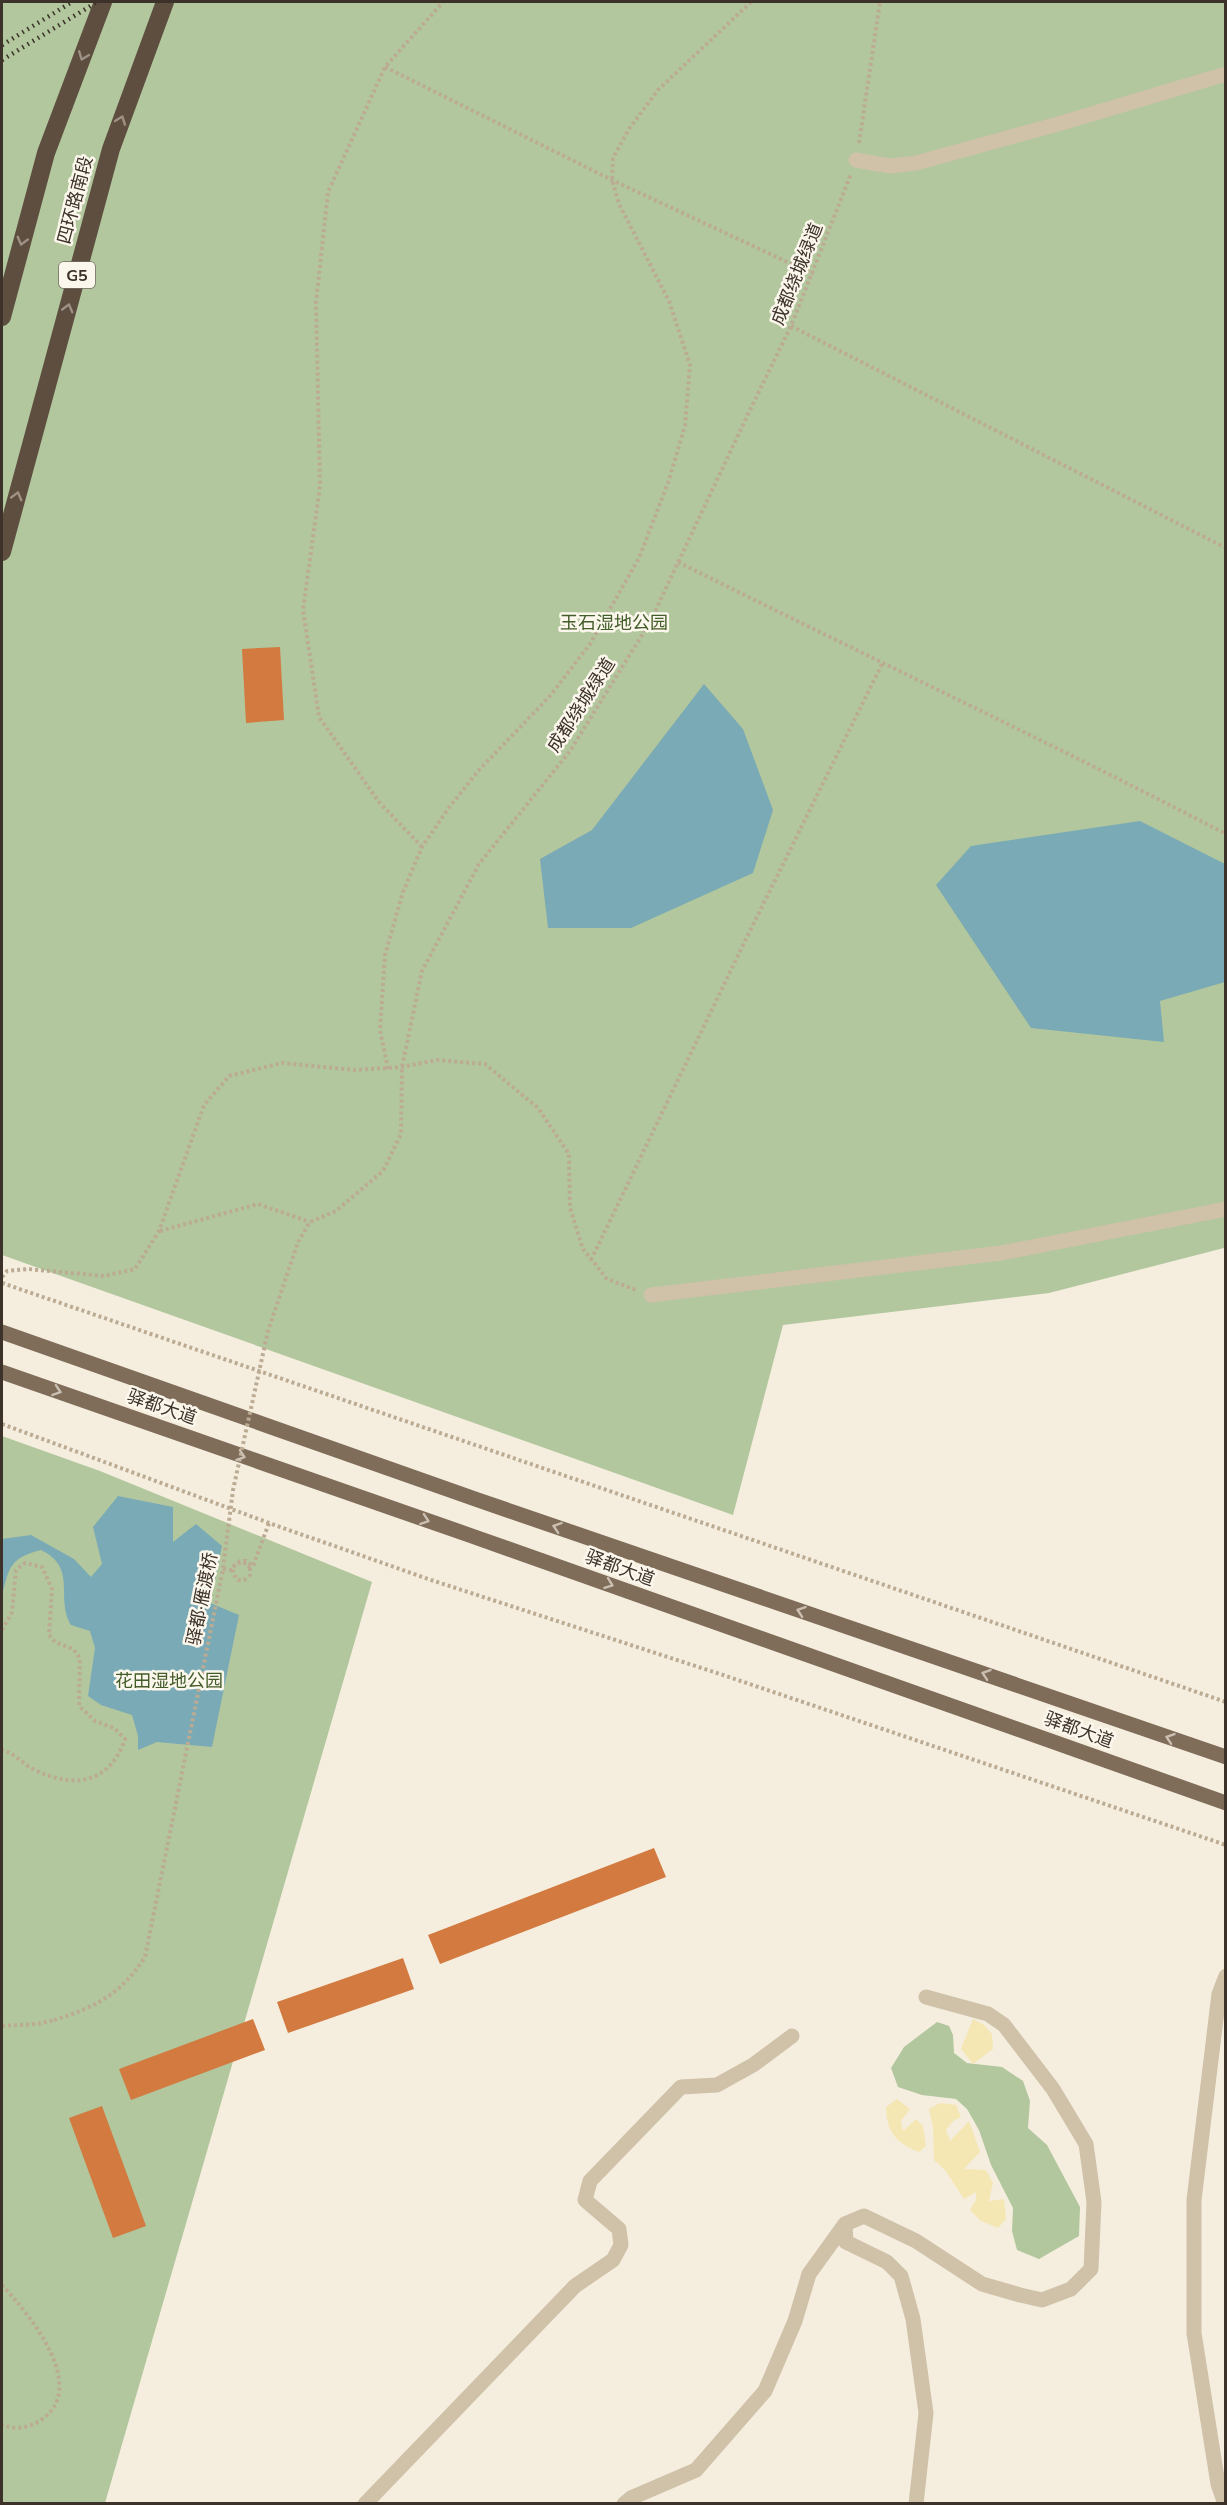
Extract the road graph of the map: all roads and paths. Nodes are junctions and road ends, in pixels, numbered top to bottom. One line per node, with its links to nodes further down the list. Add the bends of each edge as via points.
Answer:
1 (103, 2): 11 (highway, one-way to 11, via 46,153)
2 (165, 2): 14 (highway, 四环路南段 / G5, one-way to 2, via 111,149)
3 (443, 2): 6 (path)
4 (751, 2): 9 (path, via 657,90 628,129 613,158)
5 (880, 2): 8 (path, 成都绕城绿道)
6 (385, 67): 9 (path); 18 (path, via 328,192 316,302 320,486 303,610 319,717 379,802)
7 (1226, 74): 8 (street, via 916,163 890,166)
8 (856, 160): 10 (path, 成都绕城绿道)
9 (612, 180): 10 (path); 18 (path, via 619,204 669,301 690,365 685,426 639,558 590,644 550,696 478,771)
10 (813, 274): 12 (path, 成都绕城绿道)
11 (2, 317)
12 (791, 326): 13 (path); 15 (path, 成都绕城绿道)
13 (1226, 548)
14 (2, 552)
15 (678, 562): 16 (path); 19 (path, 成都绕城绿道, via 649,624 570,751 479,864 422,971)
16 (882, 664): 17 (path); 24 (path)
17 (1226, 834)
18 (423, 847): 20 (path, via 403,892 385,955 380,1030)
19 (402, 1067): 20 (path); 22 (path, 成都绕城绿道, via 401,1134 383,1172 336,1210); 24 (path, via 437,1060 485,1064 538,1108 569,1154 570,1208 583,1249)
20 (388, 1069): 23 (path, via 282,1063 229,1076 204,1105)
21 (1226, 1209): 27 (street, via 1001,1252)
22 (310, 1222): 23 (path, via 258,1204); 32 (path, 驿都·雁渡桥, bridge, via 298,1242 268,1331 233,1490)
23 (159, 1231): 25 (path, via 135,1269 104,1276 28,1269 7,1271)
24 (591, 1260): 27 (path, via 607,1279)
25 (2, 1277)
26 (2, 1283): 34 (path)
27 (651, 1295)
28 (2, 1332): 36 (main road, 驿都大道, one-way to 28)
29 (2, 1372): 37 (main road, 驿都大道, one-way to 37)
30 (2, 1424): 31 (path)
31 (269, 1523): 32 (path, bridge, via 253,1566 240,1561 233,1567 233,1574 238,1580 250,1575 247,1564 241,1562 235,1565 232,1570); 38 (path)
32 (223, 1569): 41 (path, 驿都·雁渡桥, bridge, via 145,1957 117,1992 88,2010 28,2025)
33 (2, 1630): 35 (path, via 12,1612 16,1570 25,1563 42,1567 52,1589 49,1635 73,1649 80,1658 79,1707 125,1739 112,1763 95,1777 76,1782 58,1780)
34 (1226, 1702)
35 (2, 1750)
36 (1226, 1757)
37 (1226, 1803)
38 (1226, 1845)
39 (1226, 1976): 49 (street, via 1219,1994 1194,2200 1194,2333 1218,2484)
40 (926, 1997): 43 (street, via 988,2014 1004,2025 1059,2098 1086,2144 1094,2202 1091,2269 1071,2289 1042,2300 982,2284 916,2241 864,2216)
41 (2, 2026)
42 (792, 2036): 46 (street, via 717,2085 681,2087 590,2181 585,2200 619,2229 621,2245 613,2260 575,2286)
43 (845, 2224): 47 (street, via 809,2274 795,2321 765,2391 696,2470); 48 (street, via 846,2242 887,2262 901,2276 913,2319 926,2413)
44 (2, 2285): 45 (path, via 34,2324 48,2349 60,2375 61,2394 48,2415 32,2426)
45 (2, 2425)
46 (365, 2504)
47 (624, 2504)
48 (916, 2504)
49 (1225, 2504)

